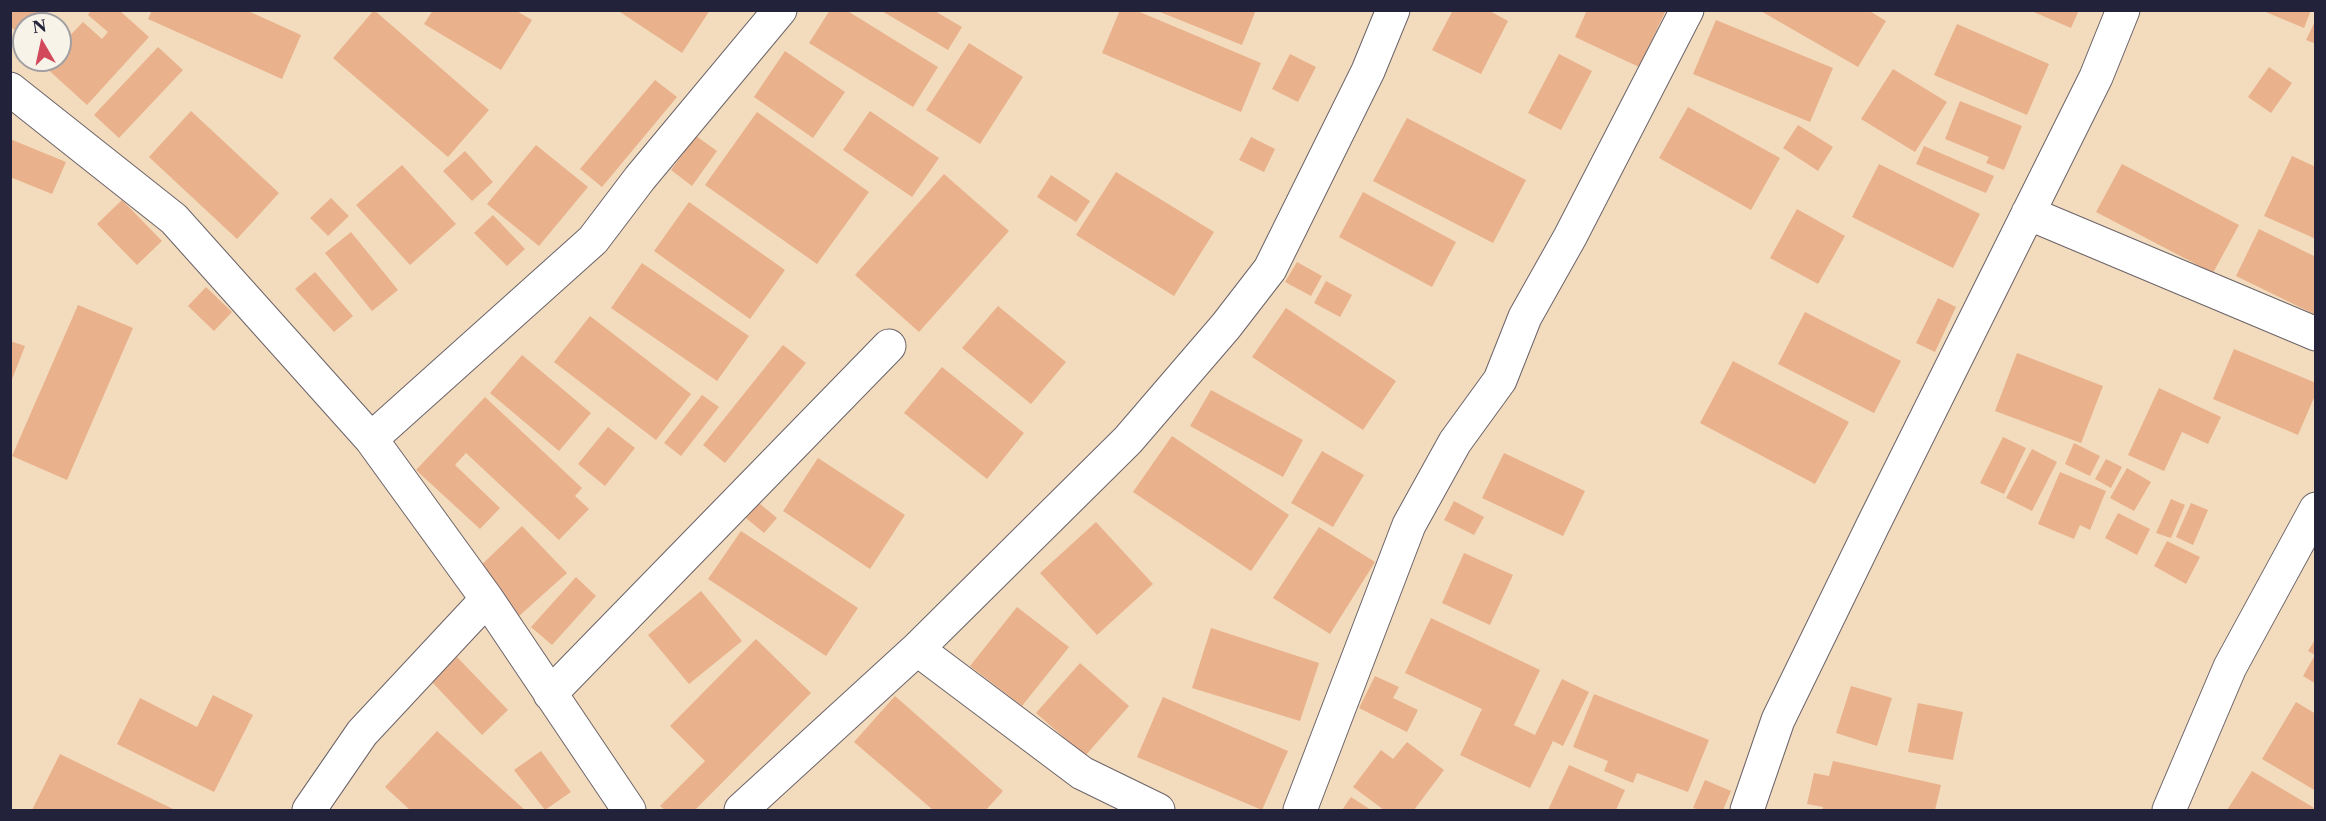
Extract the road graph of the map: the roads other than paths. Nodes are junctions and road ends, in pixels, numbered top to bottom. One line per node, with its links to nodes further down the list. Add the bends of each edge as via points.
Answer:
1 (780, 10): 9 (street, via 592,240)
2 (1393, 10): 12 (street, via 1368,71 1270,269 1227,326 1128,440)
3 (1687, 10): 18 (street, via 1525,317 1500,380 1455,442 1409,525)
4 (2123, 10): 6 (street, via 2096,76)
5 (10, 89): 9 (street, via 174,219)
6 (2028, 213): 7 (street); 19 (street, via 1779,720)
7 (2316, 334)
8 (889, 346): 13 (street)
9 (371, 439): 11 (street)
10 (2316, 509): 20 (street, via 2230,667)
11 (487, 600): 13 (street); 14 (street, via 362,732)
12 (916, 649): 16 (street); 17 (street, via 1082,773)
13 (550, 693): 15 (street)
14 (309, 810)
15 (628, 810)
16 (741, 810)
17 (1158, 810)
18 (1300, 810)
19 (1747, 810)
20 (2169, 810)

